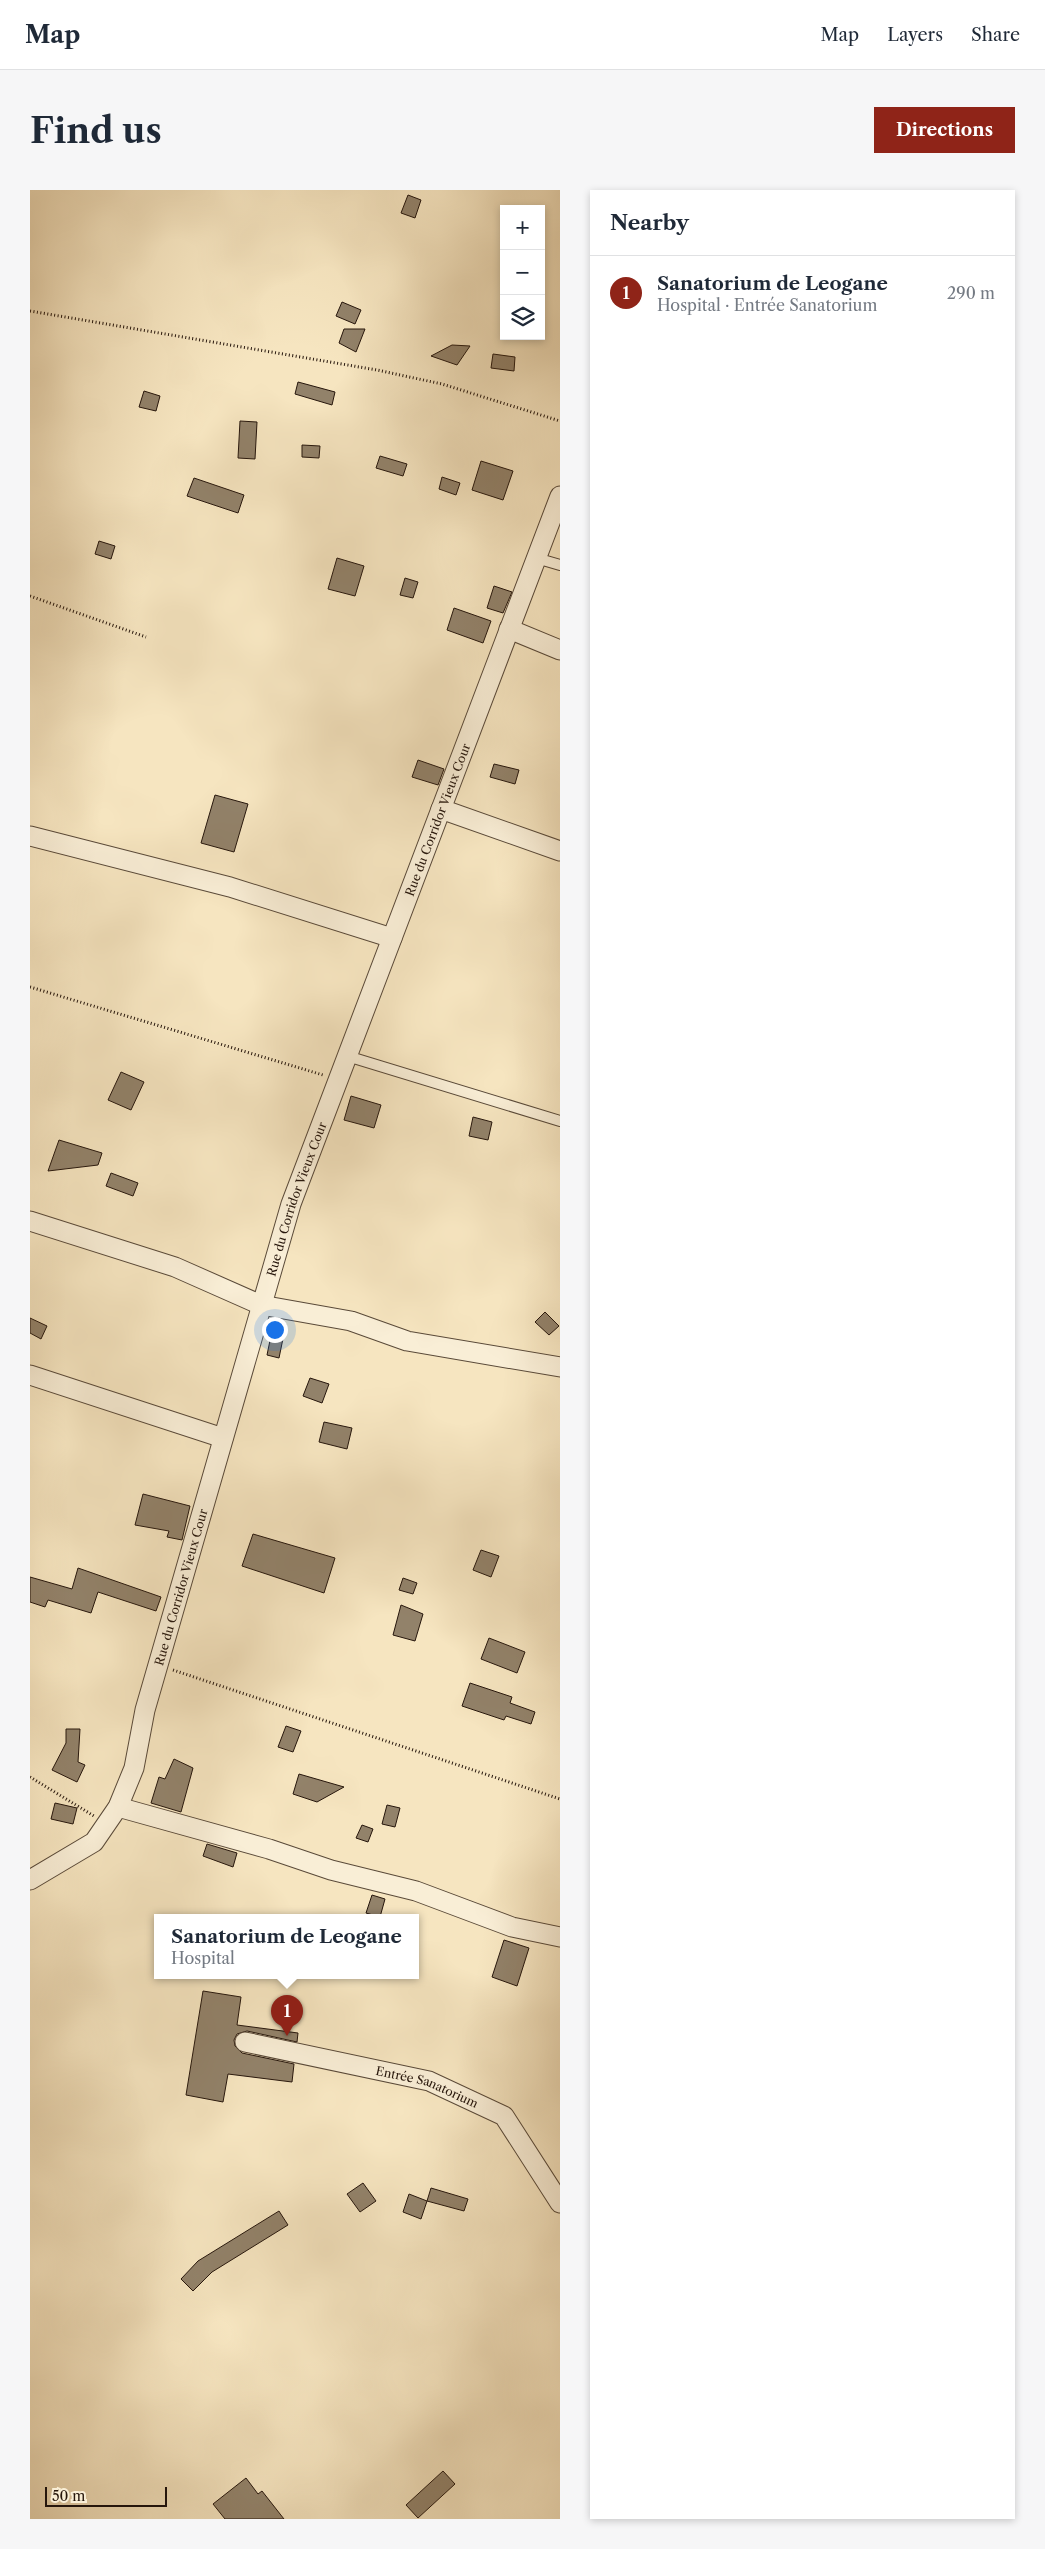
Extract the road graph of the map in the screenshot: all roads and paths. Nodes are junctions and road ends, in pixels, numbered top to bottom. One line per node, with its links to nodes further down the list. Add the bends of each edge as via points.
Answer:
1 (30, 311): 2 (path, via 377,370 442,384)
2 (560, 421)
3 (560, 496): 4 (street, Rue du Corridor Vieux Cour)
4 (536, 558): 5 (lane); 7 (street, Rue du Corridor Vieux Cour)
5 (560, 565)
6 (30, 596): 8 (path)
7 (509, 629): 9 (street); 10 (street, Rue du Corridor Vieux Cour)
8 (146, 637)
9 (560, 650)
10 (441, 809): 12 (street); 13 (street, Rue du Corridor Vieux Cour)
11 (30, 836): 13 (street, via 230,887)
12 (560, 851)
13 (392, 938): 15 (street, Rue du Corridor Vieux Cour)
14 (30, 987): 16 (path)
15 (347, 1056): 16 (street, Rue du Corridor Vieux Cour); 17 (lane)
16 (338, 1079): 19 (street, Rue du Corridor Vieux Cour, via 291,1204)
17 (560, 1121)
18 (30, 1221): 19 (street, via 174,1267)
19 (261, 1305): 20 (street, via 351,1321 407,1341); 22 (street, Rue du Corridor Vieux Cour)
20 (560, 1367)
21 (30, 1375): 22 (street)
22 (223, 1438): 23 (street, Rue du Corridor Vieux Cour)
23 (158, 1665): 25 (path); 26 (street, Rue du Corridor Vieux Cour, via 134,1768)
24 (30, 1777): 27 (path)
25 (560, 1799)
26 (118, 1807): 27 (street, Rue du Corridor Vieux Cour); 29 (street, via 269,1849 331,1870 416,1891 512,1927)
27 (107, 1823): 28 (street, Rue du Corridor Vieux Cour, via 94,1842)
28 (30, 1880)
29 (560, 1937)
30 (245, 2042): 31 (street, Entrée Sanatorium, via 429,2082 504,2116)
31 (560, 2203)

